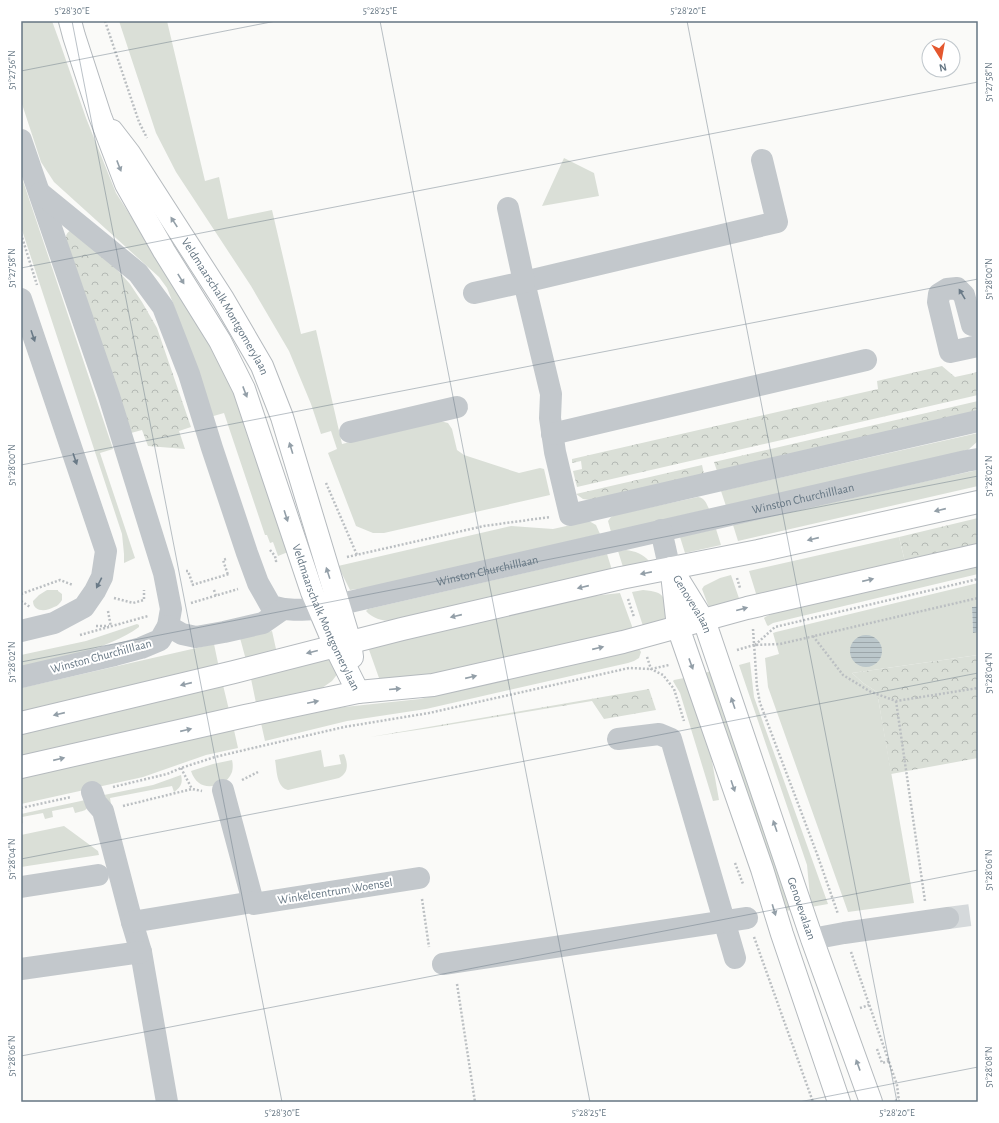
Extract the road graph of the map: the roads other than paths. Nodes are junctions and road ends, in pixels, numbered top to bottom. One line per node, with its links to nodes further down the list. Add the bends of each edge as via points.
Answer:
1 (70, 26): 21 (main road, Veldmaarschalk Montgomerylaan, via 100,116 130,153 223,299 262,366 282,417)
2 (21, 140): 4 (street)
3 (762, 160): 6 (street, via 777,222)
4 (40, 193): 22 (street, via 138,273 163,307 189,374 258,583 271,606); 24 (street, via 109,396 164,573 171,609)
5 (508, 208): 6 (street)
6 (524, 282): 7 (street); 15 (street, via 551,394)
7 (474, 293)
8 (21, 299): 26 (street, one-way to 26, via 106,551 102,577 84,607 54,624)
9 (975, 324): 10 (street); 10 (street, one-way to 10, via 964,295 957,288 947,289 939,294 938,302 950,352)
10 (977, 346)
11 (866, 360): 15 (street)
12 (457, 407): 14 (street)
13 (978, 421): 15 (street, via 570,515)
14 (350, 432)
15 (552, 434)
16 (974, 456): 18 (street, Winston Churchilllaan)
17 (978, 502): 20 (main road, one-way to 20)
18 (661, 530): 20 (street); 21 (street, Winston Churchilllaan)
19 (978, 555): 23 (main road, one-way to 19)
20 (671, 568): 23 (main road, Genovevalaan); 25 (main road, Genovevalaan); 27 (main road, one-way to 27, via 402,628)
21 (328, 607): 22 (street, Winston Churchilllaan); 27 (main road, Veldmaarschalk Montgomerylaan)
22 (283, 609): 24 (street, via 263,623 196,637 182,634)
23 (704, 620): 25 (main road); 43 (main road, Genovevalaan, one-way to 23)
24 (168, 626): 28 (street, Winston Churchilllaan, via 160,640 141,648)
25 (678, 627): 29 (main road, one-way to 25, via 433,685); 49 (main road, Genovevalaan, one-way to 49)
26 (21, 631)
27 (342, 644): 29 (main road, Veldmaarschalk Montgomerylaan); 30 (main road, one-way to 30)
28 (21, 677)
29 (358, 692): 32 (main road, one-way to 29)
30 (21, 723)
31 (618, 739): 41 (street, via 659,734 671,739)
32 (21, 767)
33 (223, 790): 38 (street)
34 (92, 792): 42 (street, via 96,803 103,811)
35 (98, 875): 37 (street)
36 (419, 878): 38 (street, Winkelcentrum Woensel, via 254,904)
37 (21, 887)
38 (253, 902): 42 (street, Winkelcentrum Woensel)
39 (747, 918): 41 (street)
40 (938, 920): 43 (street)
41 (724, 921): 45 (street); 46 (street)
42 (132, 922): 44 (street)
43 (812, 939): 50 (main road, Genovevalaan, one-way to 43)
44 (141, 952): 47 (street); 48 (street)
45 (735, 958)
46 (443, 964)
47 (21, 969)
48 (167, 1102)
49 (839, 1102)
50 (871, 1102)

